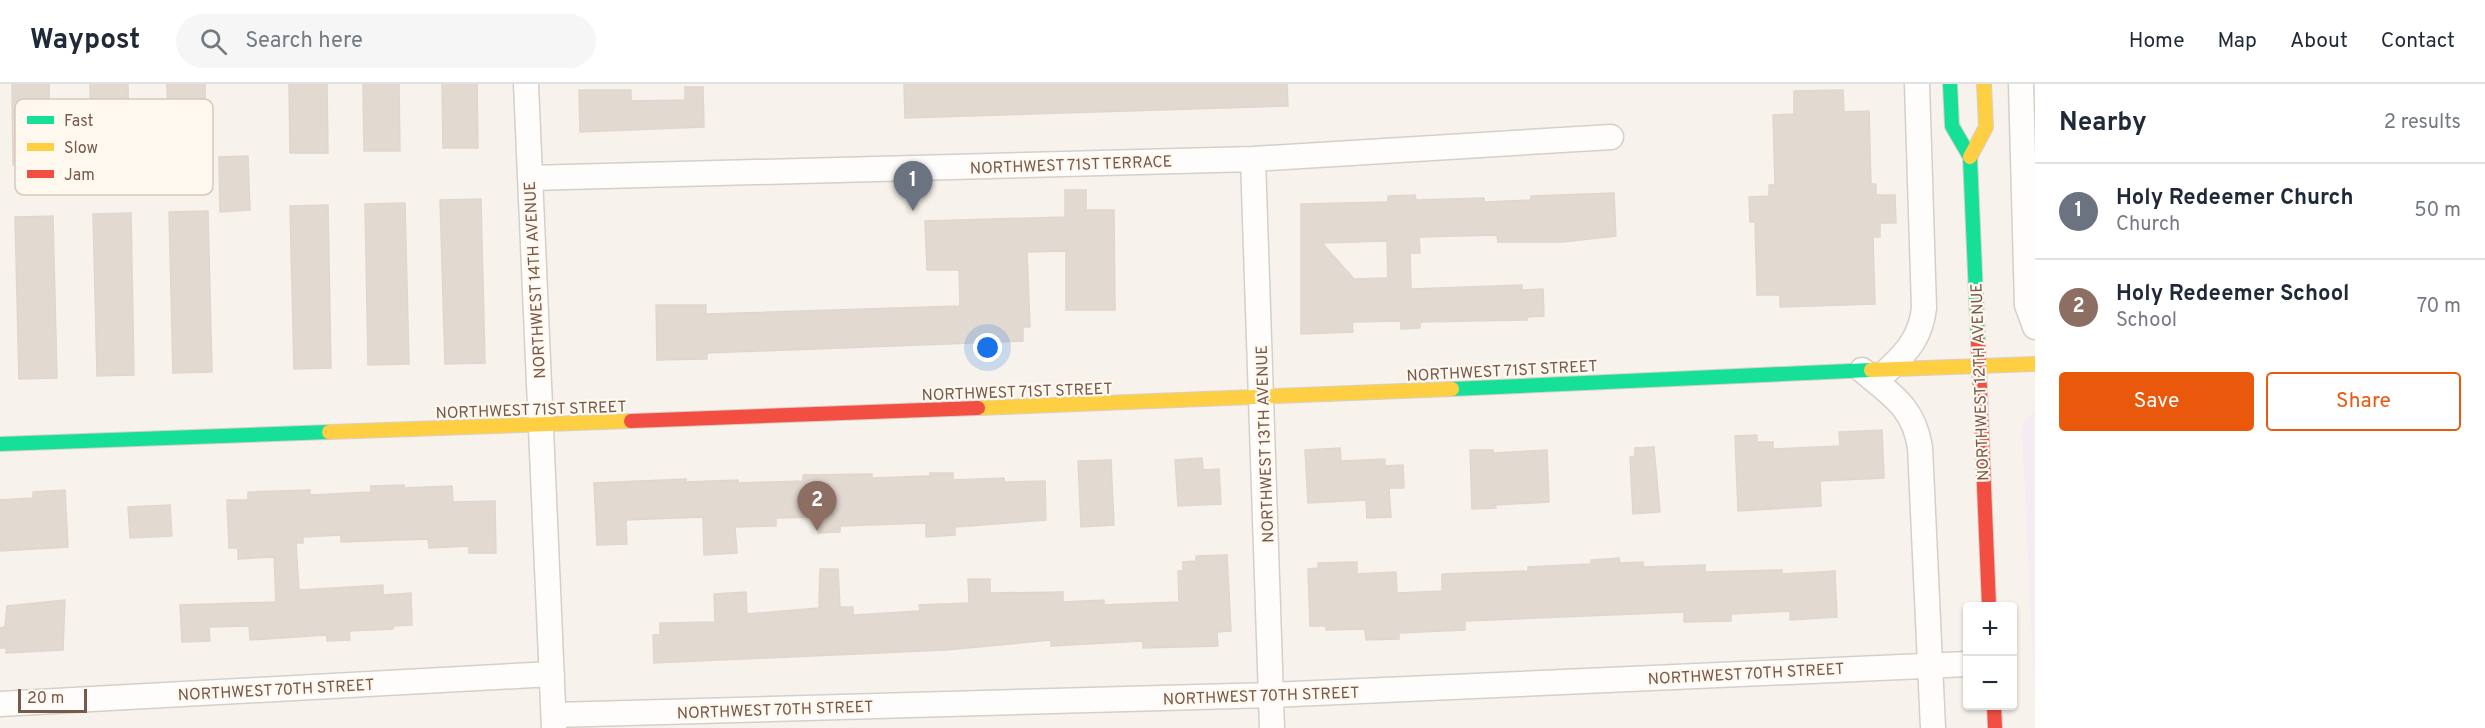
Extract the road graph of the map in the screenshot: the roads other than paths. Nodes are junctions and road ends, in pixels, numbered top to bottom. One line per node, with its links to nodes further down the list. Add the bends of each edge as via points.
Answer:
1 (526, 84): 9 (street, NORTHWEST 14TH AVENUE)
2 (1917, 84): 14 (street, via 1923,321 1911,349)
3 (1950, 84): 7 (street, NORTHWEST 12TH AVENUE, via 1952,126)
4 (1984, 84): 7 (street, NORTHWEST 12TH AVENUE, via 1986,127)
5 (2021, 84): 10 (street, via 2027,305)
6 (1611, 137): 8 (street, NORTHWEST 71ST TERRACE)
7 (1970, 157): 12 (street, NORTHWEST 12TH AVENUE)
8 (1253, 159): 9 (street, NORTHWEST 71ST TERRACE); 15 (street, NORTHWEST 13TH AVENUE)
9 (530, 178): 16 (street, NORTHWEST 14TH AVENUE)
10 (2035, 327)
11 (2035, 364): 12 (street, NORTHWEST 71ST STREET)
12 (1977, 366): 14 (street, NORTHWEST 71ST STREET); 18 (street, NORTHWEST 12TH AVENUE)
13 (1862, 370): 14 (street, NORTHWEST 71ST STREET); 15 (street, NORTHWEST 71ST STREET); 20 (street, via 1909,412 1916,425)
14 (1888, 370)
15 (1263, 398): 16 (street, NORTHWEST 71ST STREET); 22 (street, NORTHWEST 13TH AVENUE)
16 (541, 425): 17 (street, NORTHWEST 71ST STREET); 21 (street, NORTHWEST 14TH AVENUE)
17 (0, 444)
18 (1989, 602)
19 (1963, 664): 20 (street, NORTHWEST 70TH STREET)
20 (1931, 665): 22 (street, NORTHWEST 70TH STREET); 27 (street)
21 (552, 674): 23 (street, NORTHWEST 70TH STREET); 25 (street, NORTHWEST 14TH AVENUE)
22 (1271, 695): 25 (street, NORTHWEST 70TH STREET); 26 (street, NORTHWEST 13TH AVENUE)
23 (0, 704)
24 (1994, 710): 28 (street)
25 (554, 722)
26 (1272, 728)
27 (1934, 728)
28 (1995, 728)

